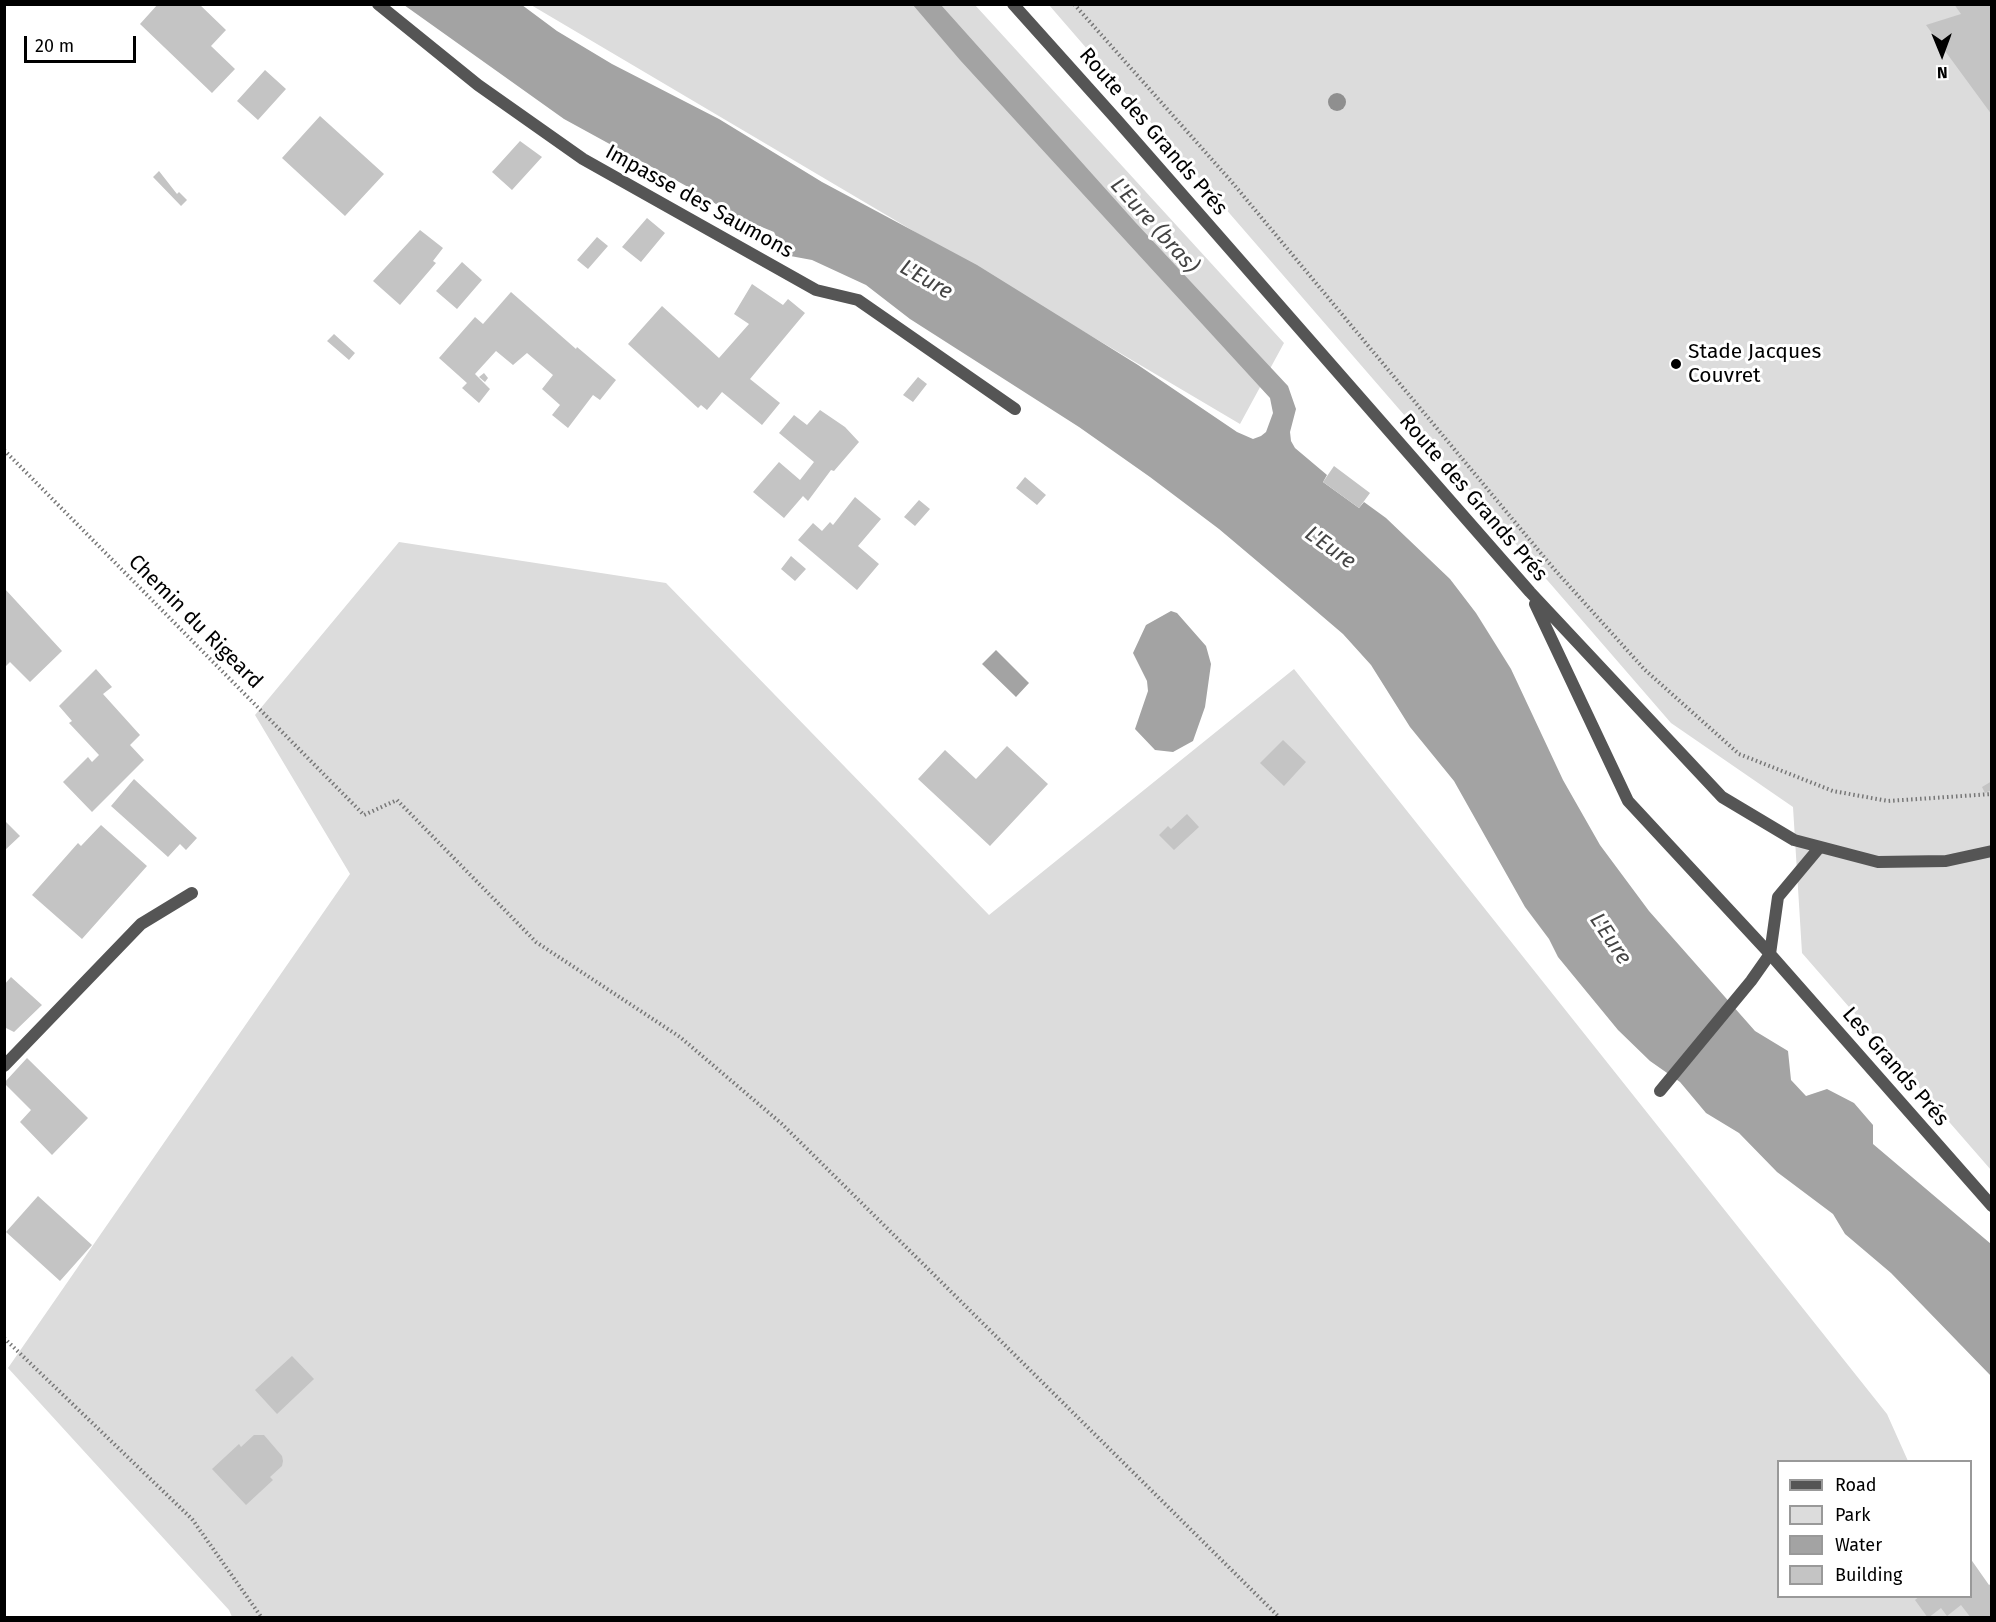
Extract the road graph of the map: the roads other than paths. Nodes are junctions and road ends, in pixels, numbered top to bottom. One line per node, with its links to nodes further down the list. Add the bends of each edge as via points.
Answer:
1 (378, 4): 3 (street, Impasse des Saumons, via 478,85 583,159 816,290 858,300)
2 (1013, 4): 4 (street, Route des Grands Prés)
3 (1016, 409)
4 (1530, 592): 5 (street, Route des Grands Prés, via 1722,797 1794,840); 8 (street, Les Grands Prés, via 1628,801)
5 (1819, 848): 6 (street, Route des Grands Prés, via 1878,862 1946,861); 8 (street, via 1778,897)
6 (1992, 850)
7 (192, 893): 9 (street, via 141,924)
8 (1770, 954): 10 (street); 11 (street, Les Grands Prés)
9 (4, 1066)
10 (1660, 1091)
11 (1992, 1206)

